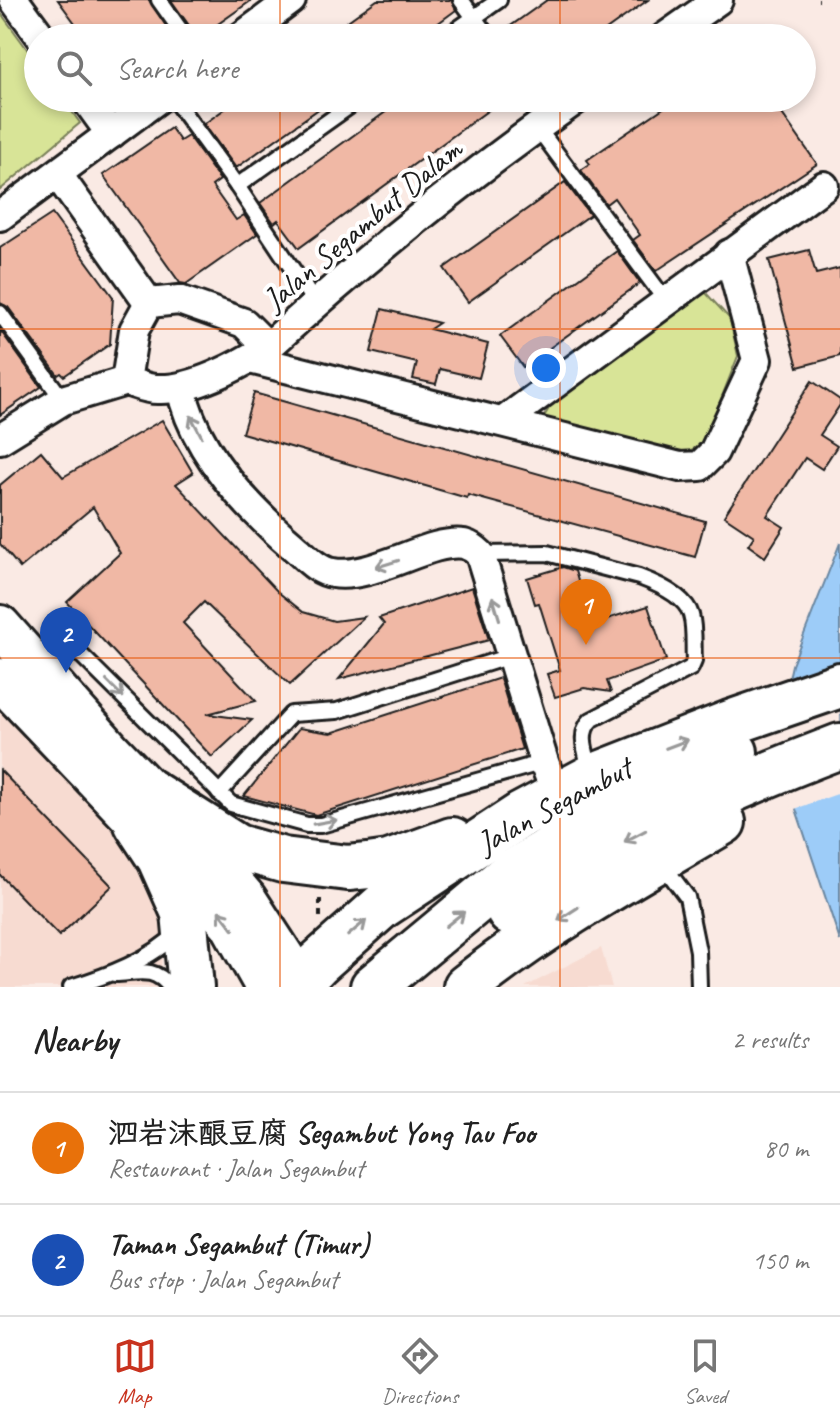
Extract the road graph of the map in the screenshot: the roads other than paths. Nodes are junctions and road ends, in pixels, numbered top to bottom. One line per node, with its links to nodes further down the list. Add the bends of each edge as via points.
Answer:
1 (14, 0): 8 (street)
2 (159, 0): 9 (lane)
3 (291, 0): 10 (street)
4 (461, 0): 7 (lane)
5 (499, 0): 7 (lane)
6 (718, 0): 13 (street)
7 (474, 18): 11 (lane); 12 (lane)
8 (32, 24)
9 (176, 24)
10 (259, 24)
11 (465, 24)
12 (478, 24)
13 (684, 24)
14 (95, 112): 19 (street)
15 (140, 112): 19 (street)
16 (183, 112): 21 (lane)
17 (341, 112): 21 (lane)
18 (539, 115): 25 (lane); 27 (street, Jalan Segambut Dalam)
19 (111, 134): 20 (street)
20 (58, 175): 23 (street); 26 (street)
21 (237, 186): 27 (lane)
22 (824, 186): 24 (street)
23 (0, 216)
24 (729, 254): 25 (street); 33 (street, via 757,360 714,452 700,466 680,467)
25 (666, 301): 33 (street)
26 (149, 303): 29 (street, Jalan Segambut Dalam, via 179,300 244,323); 30 (street, via 134,330)
27 (315, 303): 29 (street, Jalan Segambut Dalam)
28 (0, 313): 32 (lane)
29 (259, 353): 31 (street, Jalan Segambut Dalam); 33 (street)
30 (126, 381): 31 (street, Jalan Segambut Dalam, via 154,389); 32 (street, Jalan Segambut Dalam)
31 (181, 388): 35 (street, one-way to 31, via 445,546 358,573 334,574 319,568 254,513 232,486 185,406)
32 (63, 400): 34 (street, Jalan Segambut Dalam)
33 (504, 421)
34 (2, 434)
35 (471, 549): 37 (street, one-way to 35); 42 (lane, via 547,553 639,577 685,603 691,614 691,668 591,720)
36 (8, 653): 43 (lane, one-way to 43, via 81,655); 44 (main road, Jalan Segambut)
37 (510, 656): 42 (street); 43 (lane, via 337,711 291,714)
38 (840, 685): 42 (main road, Jalan Segambut, one-way to 38)
39 (840, 710): 52 (main road, one-way to 39, via 508,875 642,792)
40 (840, 746): 53 (main road, one-way to 53, via 639,833 532,896)
41 (840, 768): 45 (main road, via 748,807)
42 (554, 787): 43 (lane, one-way to 42, via 231,804 272,817 321,825); 44 (main road, via 389,863 348,868 283,860 237,847 197,821); 49 (main road, Jalan Segambut, one-way to 42, via 382,906)
43 (219, 793)
44 (143, 808): 46 (main road); 49 (main road, Jalan Segambut, via 183,825 246,899)
45 (659, 860): 54 (main road, one-way to 54, via 521,944); 55 (lane, via 687,897)
46 (184, 913): 47 (lane, via 181,930 172,939); 51 (main road)
47 (111, 974): 48 (lane); 50 (lane, via 148,972 161,975)
48 (80, 986)
49 (291, 986)
50 (170, 987)
51 (191, 987)
52 (373, 987)
53 (418, 987)
54 (466, 987)
55 (699, 987)

